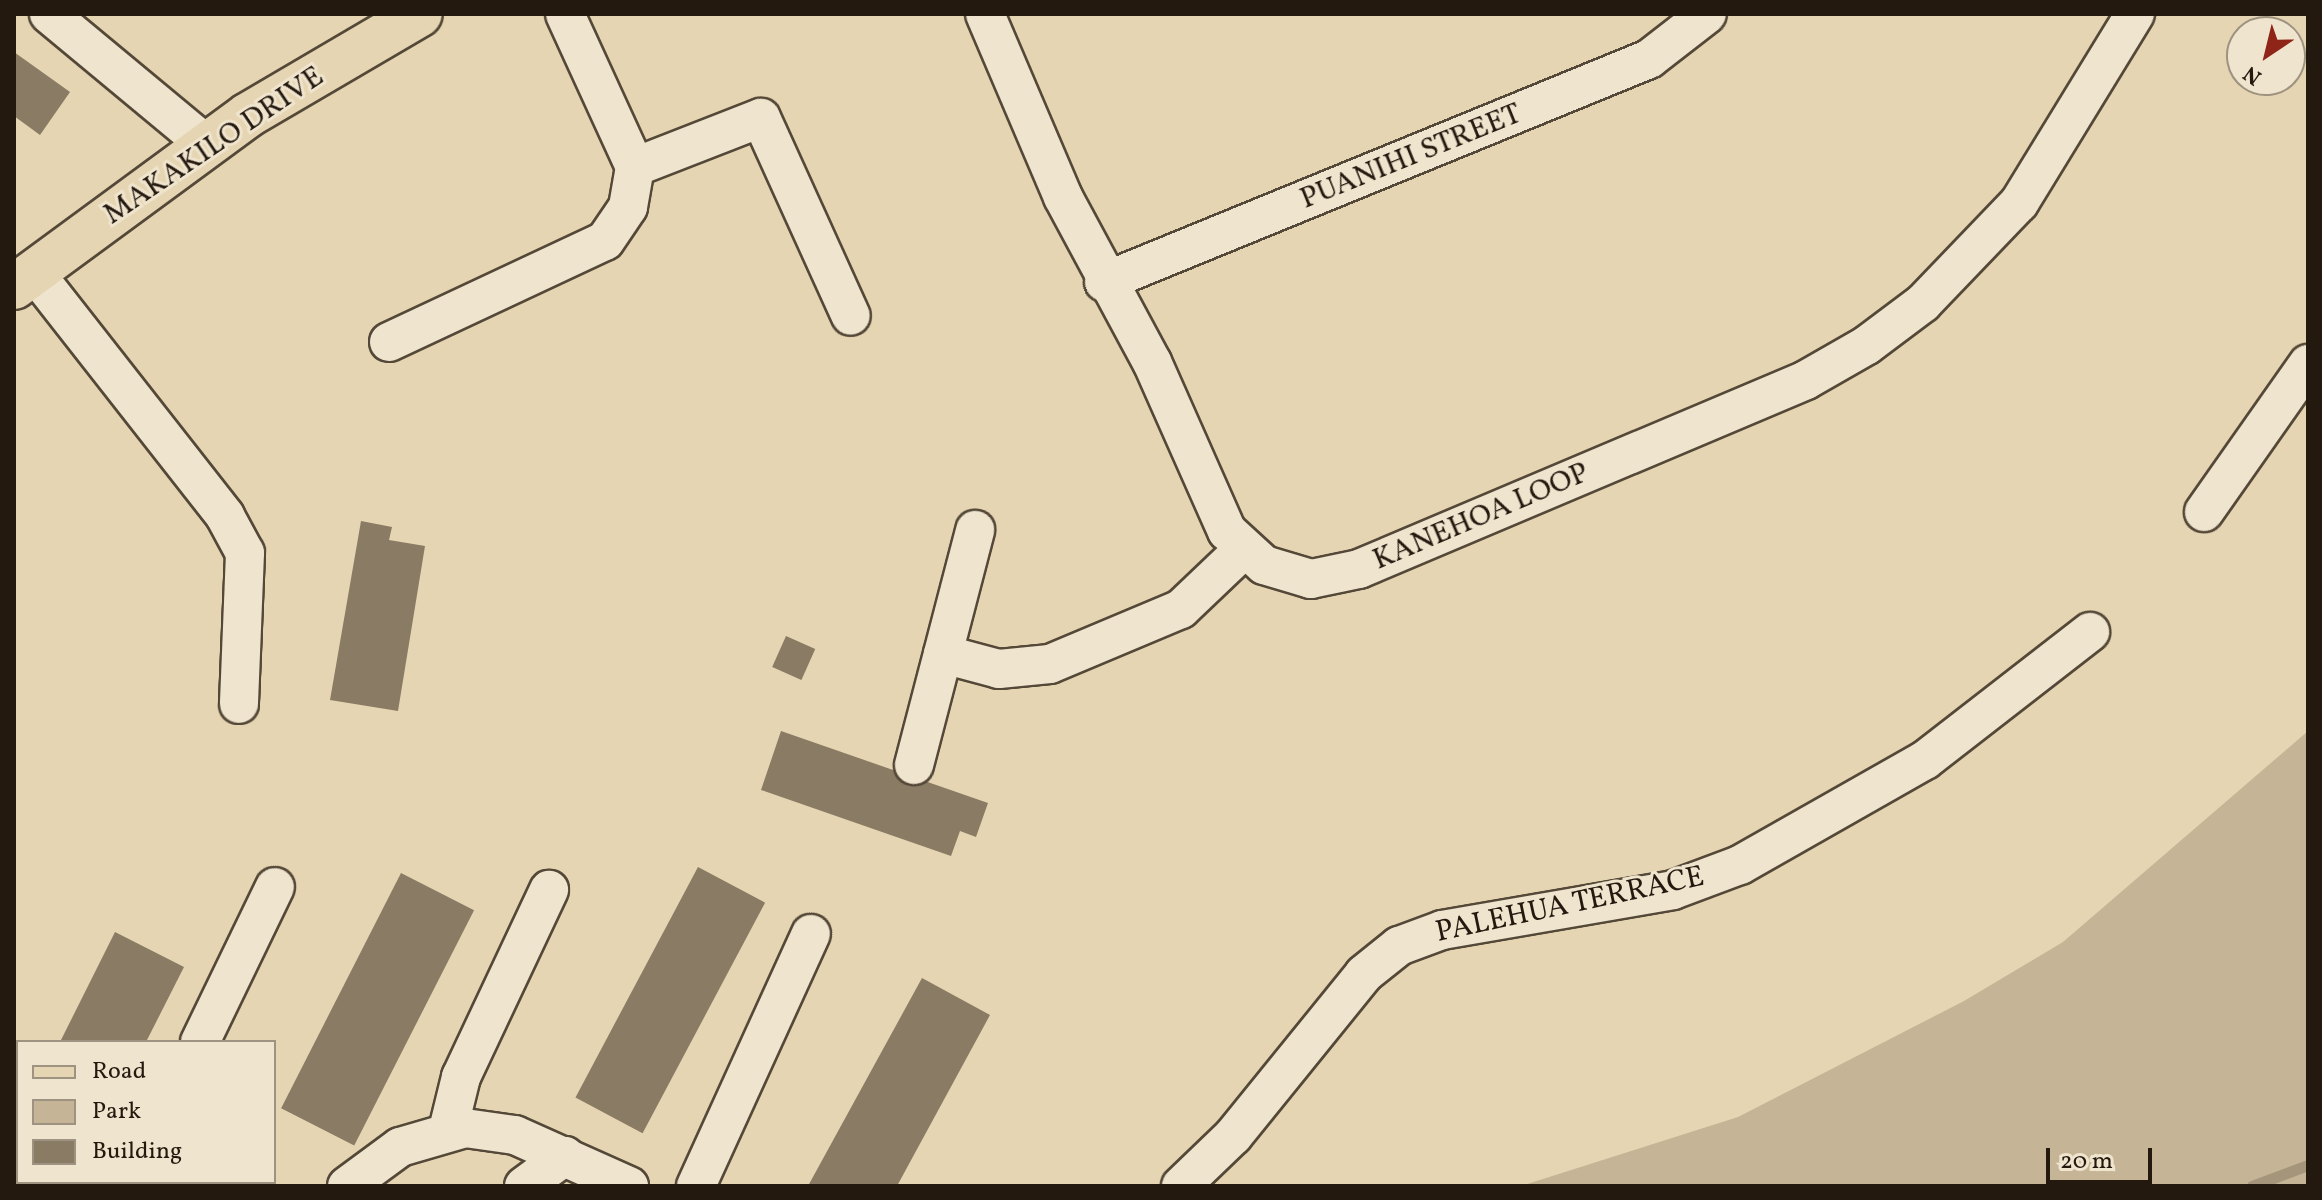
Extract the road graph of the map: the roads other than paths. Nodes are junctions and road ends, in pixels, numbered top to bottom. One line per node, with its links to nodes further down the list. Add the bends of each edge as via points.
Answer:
1 (49, 14): 7 (street)
2 (420, 14): 7 (main road, MAKAKILO DRIVE)
3 (565, 14): 8 (street)
4 (985, 14): 10 (street, KANEHOA LOOP)
5 (1707, 14): 10 (street, PUANIHI STREET, via 1649,59)
6 (2135, 14): 16 (street, KANEHOA LOOP, via 2019,203 1963,265 1867,345 1806,380 1348,573 1299,577)
7 (207, 145): 9 (main road, MAKAKILO DRIVE)
8 (635, 167): 11 (street, via 761,118); 12 (street, via 628,207 605,241)
9 (24, 280): 19 (street, via 225,516 245,553)
10 (1104, 282): 16 (street, KANEHOA LOOP, via 1152,362 1221,521)
11 (851, 316)
12 (389, 342)
13 (2308, 364): 14 (street)
14 (2204, 512)
15 (975, 530): 18 (street)
16 (1243, 550): 18 (street, via 1181,609 1050,664 999,669)
17 (2090, 632): 31 (street, PALEHUA TERRACE, via 1925,760 1740,865 1673,890 1442,930 1399,946 1364,974 1233,1136)
18 (943, 654): 20 (street)
19 (239, 704)
20 (914, 765)
21 (275, 887): 24 (street)
22 (549, 890): 25 (street, via 461,1077)
23 (811, 934): 30 (street)
24 (201, 1040)
25 (448, 1130): 26 (street, via 507,1133); 27 (street, via 400,1147)
26 (565, 1156): 28 (street); 29 (street)
27 (347, 1186)
28 (524, 1186)
29 (629, 1186)
30 (696, 1186)
31 (1181, 1186)

